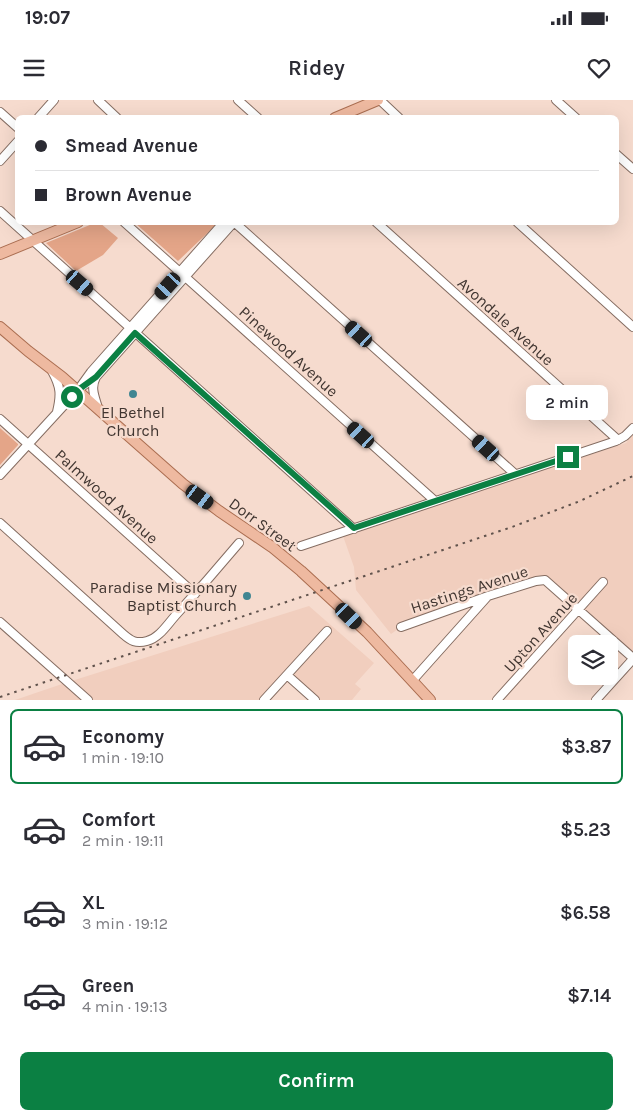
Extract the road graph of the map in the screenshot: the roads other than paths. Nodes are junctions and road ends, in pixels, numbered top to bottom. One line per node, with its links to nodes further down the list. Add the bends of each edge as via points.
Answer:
1 (54, 100): 7 (street)
2 (98, 100): 8 (street)
3 (238, 100): 9 (street)
4 (379, 100): 10 (main road); 11 (street)
5 (556, 100): 12 (street)
6 (0, 112): 13 (street)
7 (41, 115)
8 (114, 115)
9 (255, 115)
10 (342, 115)
11 (396, 115)
12 (573, 115)
13 (15, 125)
14 (15, 144): 16 (street)
15 (619, 157): 17 (street)
16 (0, 161)
17 (633, 169)
18 (0, 211): 19 (street)
19 (15, 224)
20 (16, 225): 28 (street)
21 (71, 225): 28 (main road)
22 (127, 225): 30 (street, Pinewood Avenue)
23 (222, 225): 30 (street)
24 (231, 225): 30 (street)
25 (237, 225): 43 (street)
26 (379, 225): 41 (street, Avondale Avenue)
27 (520, 225): 32 (street)
28 (34, 241): 29 (main road); 33 (street)
29 (0, 254)
30 (183, 275): 33 (street); 45 (street, Pinewood Avenue)
31 (0, 327): 34 (main road, Dorr Street)
32 (633, 327)
33 (133, 330): 35 (street); 36 (street, via 91,372); 47 (street)
34 (50, 367): 36 (main road, Dorr Street); 38 (street, via 60,390)
35 (96, 377): 36 (street); 37 (street, via 93,389)
36 (78, 390): 37 (main road, Dorr Street); 38 (street)
37 (98, 408): 59 (main road, Dorr Street, via 183,484 301,571)
38 (57, 413): 42 (street)
39 (0, 419): 42 (street, Palmwood Avenue)
40 (633, 428): 41 (street)
41 (618, 440): 43 (street)
42 (28, 444): 44 (street); 51 (street, Palmwood Avenue)
43 (515, 474): 45 (street)
44 (0, 475)
45 (435, 501): 47 (street)
46 (0, 523): 51 (street, via 138,643 156,637)
47 (354, 528): 49 (street)
48 (239, 543): 51 (street)
49 (301, 546)
50 (603, 582): 53 (street, Upton Avenue)
51 (195, 594)
52 (488, 596): 53 (street, Hastings Avenue, via 545,580); 55 (street, Hastings Avenue); 59 (street)
53 (579, 610): 57 (street); 64 (street, Upton Avenue)
54 (0, 622): 60 (street)
55 (401, 627)
56 (327, 630): 58 (street)
57 (633, 659): 65 (street)
58 (287, 675): 61 (street); 62 (street)
59 (412, 681): 63 (main road, Dorr Street)
60 (88, 700)
61 (264, 700)
62 (315, 700)
63 (430, 700)
64 (497, 700)
65 (596, 700)

